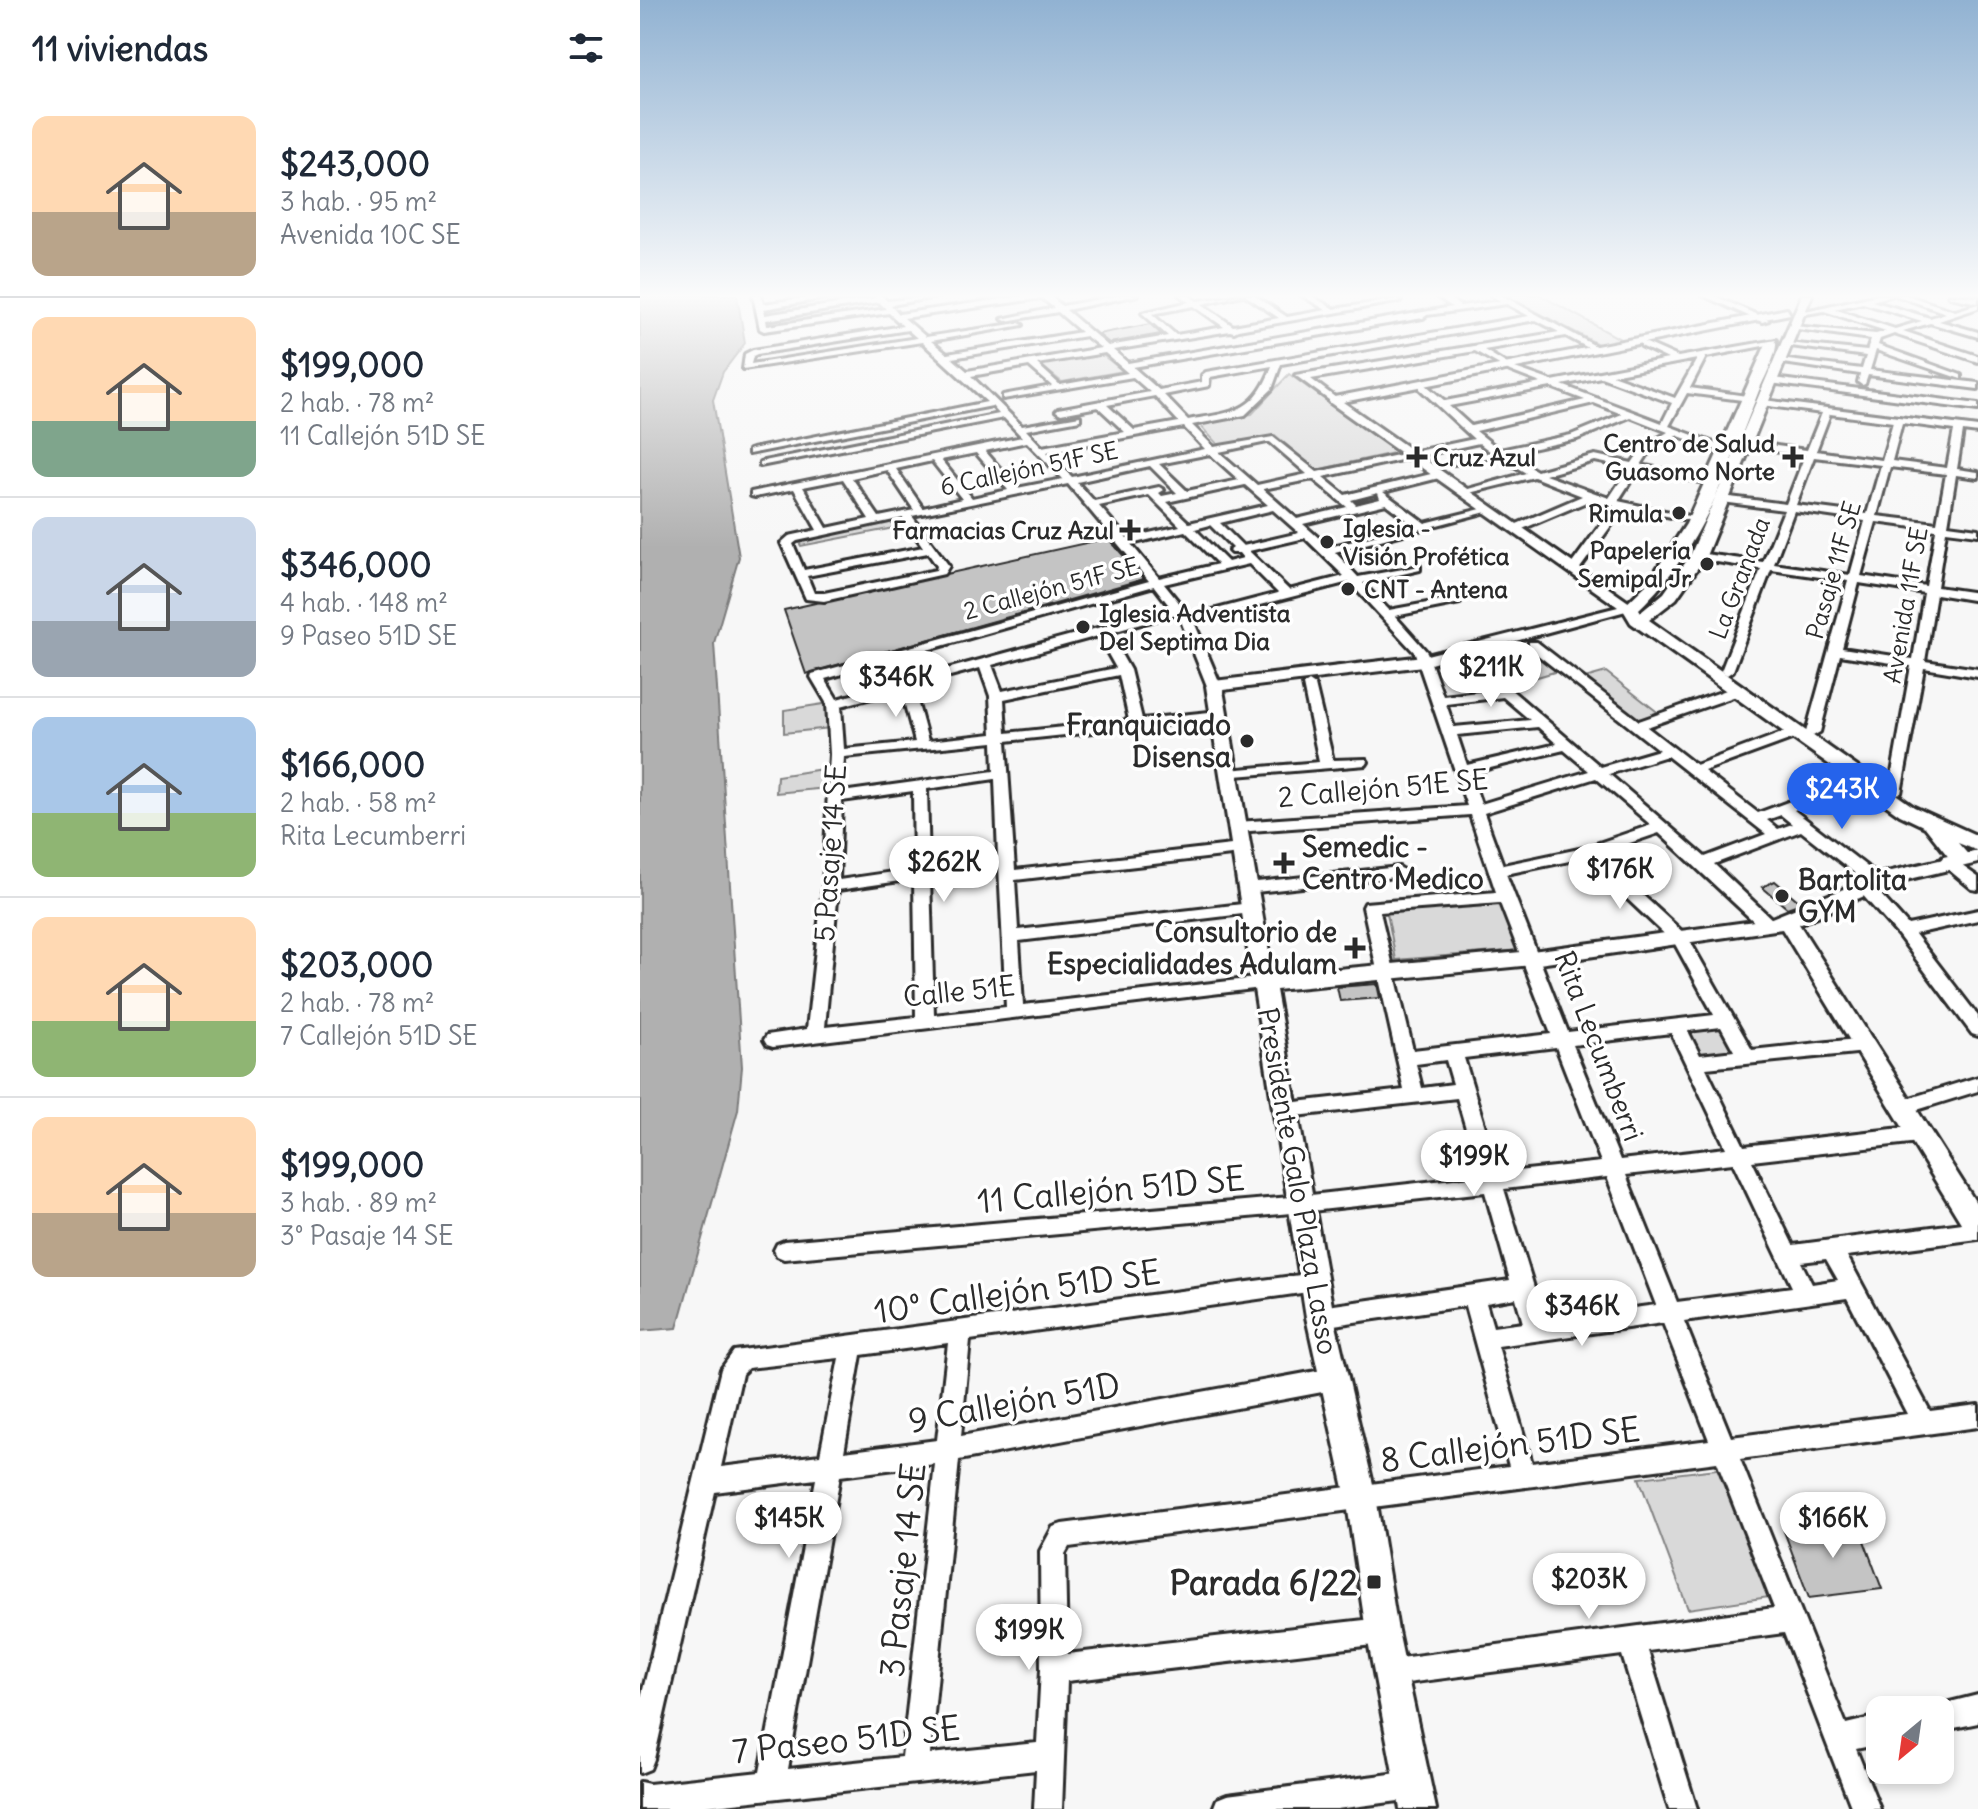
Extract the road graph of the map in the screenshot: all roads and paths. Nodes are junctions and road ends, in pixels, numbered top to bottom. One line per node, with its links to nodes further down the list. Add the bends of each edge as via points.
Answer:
1 (970, 379): 33 (street, Presidente Galo Plaza Lasso)
2 (1048, 379): 23 (street)
3 (1106, 379): 23 (street)
4 (1141, 379): 26 (street, Rita Lecumberri)
5 (1205, 379): 26 (street)
6 (1206, 379): 40 (street)
7 (1273, 379): 47 (street, via 1242,413)
8 (1305, 379): 31 (street)
9 (1452, 379): 31 (street)
10 (1458, 379): 22 (street)
11 (1539, 379): 20 (street)
12 (1577, 379): 20 (street)
13 (1615, 379): 32 (street)
14 (1690, 379): 24 (street)
15 (1759, 379): 29 (main road)
16 (1862, 379): 27 (street)
17 (1947, 379): 35 (street)
18 (1953, 379): 21 (street)
19 (1773, 381): 27 (street); 34 (main road)
20 (1550, 384): 30 (street); 37 (street)
21 (1978, 386)
22 (1423, 387): 31 (street); 37 (street)
23 (1059, 388): 25 (street)
24 (1685, 390): 29 (street); 32 (street)
25 (1042, 391): 28 (street); 45 (street)
26 (1157, 393): 36 (street); 40 (street, Rita Lecumberri)
27 (1859, 393): 35 (street); 43 (street)
28 (1006, 397)
29 (1747, 399): 63 (main road)
30 (1593, 401): 42 (street); 52 (street)
31 (1335, 402): 66 (street)
32 (1678, 402): 49 (street)
33 (994, 403): 44 (street, Presidente Galo Plaza Lasso); 58 (street)
34 (1764, 403): 41 (street); 59 (main road)
35 (1946, 403): 38 (street); 48 (street)
36 (1100, 404): 39 (street); 45 (street)
37 (1444, 404): 52 (street)
38 (1978, 407)
39 (1109, 411): 45 (street); 55 (street)
40 (1176, 411): 47 (street, Rita Lecumberri)
41 (1827, 411): 43 (street); 68 (street, La Granada)
42 (1629, 414): 49 (street); 67 (street, via 1574,437)
43 (1853, 414): 46 (street)
44 (1006, 415): 51 (street, Presidente Galo Plaza Lasso); 65 (street)
45 (1065, 415): 51 (street)
46 (1898, 420): 48 (street); 72 (street, Pasaje 11F SE)
47 (1185, 422): 55 (street); 62 (street, Rita Lecumberri)
48 (1942, 425): 50 (street)
49 (1664, 427): 54 (street)
50 (1959, 428): 53 (street); 76 (street, Avenida 11F SE)
51 (1019, 429): 56 (street, Presidente Galo Plaza Lasso)
52 (1471, 429): 57 (street)
53 (1978, 430)
54 (1676, 431): 63 (street); 75 (street, via 1646,449)
55 (1132, 433): 61 (street)
56 (1029, 439): 60 (street); 61 (street, Presidente Galo Plaza Lasso)
57 (1481, 440): 66 (street); 67 (street)
58 (809, 441): 64 (street); 65 (street)
59 (1747, 445): 68 (street); 94 (main road)
60 (978, 449): 69 (street); 88 (street)
61 (1040, 450): 82 (street, Presidente Galo Plaza Lasso)
62 (1211, 450): 71 (street, 6 Callejón 51F SE); 77 (street, 6 Callejón 51F SE, via 1273,440); 84 (street, Rita Lecumberri)
63 (1727, 451): 83 (main road)
64 (752, 452)
65 (818, 453): 73 (street)
66 (1408, 453): 77 (street); 78 (street)
67 (1499, 453): 70 (street); 81 (street)
68 (1811, 453): 72 (street); 101 (street, La Granada)
69 (935, 458): 74 (street); 96 (street)
70 (1458, 462)
71 (1152, 463): 82 (street, 6 Callejón 51F SE); 86 (street)
72 (1886, 463): 76 (street); 104 (street, Pasaje 11F SE)
73 (764, 464)
74 (890, 467): 80 (street); 103 (street)
75 (1634, 467): 81 (street, via 1595,458); 83 (street); 98 (street)
76 (1951, 471): 79 (street); 112 (street, Avenida 11F SE)
77 (1313, 475): 84 (street); 93 (street)
78 (1439, 475): 87 (street); 89 (street)
79 (1978, 475)
80 (846, 476): 85 (street); 107 (street)
81 (1540, 476): 89 (street); 92 (street)
82 (1070, 480): 88 (street, 6 Callejón 51F SE); 97 (street, Presidente Galo Plaza Lasso)
83 (1712, 483): 106 (main road)
84 (1251, 485): 86 (street); 99 (street, Rita Lecumberri)
85 (797, 486): 90 (street); 114 (street)
86 (1181, 490): 91 (street)
87 (1376, 490): 93 (street); 95 (street)
88 (1015, 492): 96 (street, 6 Callejón 51F SE)
89 (1465, 493): 102 (street)
90 (755, 494)
91 (1156, 496): 97 (street); 111 (street)
92 (1587, 498): 98 (street); 113 (street)
93 (1343, 499): 100 (street)
94 (1722, 499): 101 (street); 123 (main road)
95 (1388, 500): 100 (street); 110 (street)
96 (969, 501): 103 (street, 6 Callejón 51F SE)
97 (1091, 505): 117 (street, Presidente Galo Plaza Lasso)
98 (1616, 505): 106 (street); 128 (street)
99 (1276, 506): 108 (street); 109 (street, Rita Lecumberri)
100 (1354, 508): 109 (street)
101 (1789, 508): 104 (street); 126 (street, La Granada)
102 (1489, 510): 110 (street); 113 (street)
103 (921, 512): 105 (street, 6 Callejón 51F SE)
104 (1871, 518): 112 (street); 131 (street, Pasaje 11F SE)
105 (910, 520): 107 (street, 6 Callejón 51F SE); 118 (street); 119 (street)
106 (1694, 520): 138 (main road)
107 (876, 521): 114 (street, 6 Callejón 51F SE)
108 (1212, 521): 111 (street); 120 (street)
109 (1295, 523): 116 (street, Rita Lecumberri)
110 (1422, 526): 121 (street)
111 (1187, 527): 117 (street); 122 (street)
112 (1941, 527): 115 (street); 133 (street, Avenida 11F SE)
113 (1516, 528): 128 (street)
114 (824, 532): 118 (street, 6 Callejón 51F SE)
115 (1978, 532)
116 (1307, 534): 120 (street); 121 (street, Rita Lecumberri)
117 (1124, 542): 132 (street, Presidente Galo Plaza Lasso)
118 (791, 544): 129 (street)
119 (929, 549): 129 (street); 129 (street, via 943,566 940,572 824,597 810,597)
120 (1240, 549): 122 (street); 124 (street)
121 (1327, 551): 130 (street, Rita Lecumberri)
122 (1215, 555): 125 (street)
123 (1698, 556): 126 (street); 138 (main road, via 1670,596)
124 (1251, 560): 125 (street, 2 Callejón 51F SE); 134 (street)
125 (1226, 566): 132 (street, 2 Callejón 51F SE)
126 (1767, 566): 131 (street); 150 (street, La Granada)
127 (1416, 568): 130 (street)
128 (1574, 569): 138 (street)
129 (801, 574)
130 (1356, 579): 134 (street); 137 (street, Rita Lecumberri)
131 (1854, 579): 133 (street); 143 (street, Pasaje 11F SE)
132 (1157, 582): 139 (street, Presidente Galo Plaza Lasso); 140 (street, 2 Callejón 51F SE)
133 (1931, 590): 135 (street); 147 (street, Avenida 11F SE)
134 (1287, 595): 139 (street)
135 (1978, 597)
136 (1456, 600): 137 (street)
137 (1389, 614): 148 (street, Rita Lecumberri, via 1421,652)
138 (1638, 614): 142 (street); 148 (street); 150 (main road); 155 (main road)
139 (1183, 615): 141 (street); 158 (street, Presidente Galo Plaza Lasso)
140 (1058, 626): 141 (street); 144 (street, 2 Callejón 51F SE); 146 (street)
141 (1101, 630): 149 (street)
142 (1533, 645): 145 (street); 163 (street)
143 (1834, 650): 147 (street); 165 (street, Pasaje 11F SE)
144 (891, 656): 152 (street, 2 Callejón 51F SE); 153 (street)
145 (1470, 661): 148 (street); 156 (street)
146 (985, 663): 153 (street); 157 (street)
147 (1917, 664): 151 (street); 180 (street, Avenida 11F SE)
148 (1425, 666): 154 (street); 158 (street); 159 (street, Rita Lecumberri)
149 (1124, 670): 157 (street); 161 (street)
150 (1727, 671): 165 (main road)
151 (1978, 673)
152 (817, 677): 160 (street, 5 Pasaje 14 SE)
153 (906, 683): 160 (street); 167 (street)
154 (1309, 685): 158 (street); 172 (street)
155 (1737, 691): 163 (street); 165 (main road)
156 (1503, 693): 159 (street); 162 (street)
157 (997, 696): 166 (street)
158 (1216, 699): 161 (street); 176 (street, Presidente Galo Plaza Lasso)
159 (1438, 701): 164 (street, Rita Lecumberri)
160 (834, 704): 170 (street, 5 Pasaje 14 SE)
161 (1136, 723): 166 (street)
162 (1538, 723): 164 (street); 168 (street)
163 (1637, 726): 169 (street)
164 (1448, 732): 174 (street, Rita Lecumberri)
165 (1804, 732): 173 (street); 178 (main road); 180 (main road)
166 (1000, 737): 167 (street); 175 (street)
167 (923, 746): 170 (street)
168 (1564, 746): 174 (street); 177 (street)
169 (1670, 751): 173 (street); 177 (street, 2 Callejón 51E SE)
170 (837, 754): 181 (street, 5 Pasaje 14 SE)
171 (1361, 762): 172 (street)
172 (1327, 764): 176 (street)
173 (1694, 770): 184 (street)
174 (1461, 771): 183 (street, Rita Lecumberri)
175 (1001, 774): 179 (street); 196 (street)
176 (1228, 774): 187 (street, Presidente Galo Plaza Lasso)
177 (1601, 774): 183 (street, 2 Callejón 51E SE); 188 (street)
178 (1860, 780): 182 (street); 185 (main road)
179 (920, 787): 181 (street); 197 (street)
180 (1896, 790): 189 (main road)
181 (834, 798): 202 (street, 5 Pasaje 14 SE)
182 (1783, 809): 184 (street); 186 (street)
183 (1477, 810): 187 (street, 2 Callejón 51E SE); 198 (street, Rita Lecumberri)
184 (1756, 819): 190 (street)
185 (1928, 823): 191 (main road); 194 (main road)
186 (1802, 825): 190 (street); 200 (street)
187 (1237, 827): 192 (street, Presidente Galo Plaza Lasso)
188 (1661, 827): 193 (street); 195 (street)
189 (1978, 830)
190 (1777, 835): 195 (street)
191 (1978, 844)
192 (1240, 849): 196 (street); 204 (street, Presidente Galo Plaza Lasso)
193 (1587, 852): 198 (street); 209 (street)
194 (1962, 859): 200 (street, Calle 51E); 201 (street)
195 (1703, 863): 206 (street)
196 (1009, 868): 197 (street); 208 (street)
197 (924, 871): 202 (street); 215 (street)
198 (1497, 871): 203 (street, Rita Lecumberri)
199 (1399, 872): 204 (street)
200 (1871, 885): 206 (street, Calle 51E); 207 (street)
201 (1978, 885)
202 (831, 886): 218 (street, 5 Pasaje 14 SE)
203 (1506, 897): 210 (street, Rita Lecumberri); 211 (street, via 1371,907)
204 (1249, 898): 208 (street); 212 (street, Presidente Galo Plaza Lasso)
205 (1978, 915): 207 (street)
206 (1779, 924): 209 (street, Calle 51E); 221 (street)
207 (1904, 931): 217 (street)
208 (1012, 936): 213 (street)
209 (1681, 940): 210 (street, Calle 51E); 214 (street)
210 (1532, 958): 211 (street, Calle 51E); 219 (street, Rita Lecumberri)
211 (1386, 971): 212 (street, Calle 51E); 224 (street)
212 (1264, 983): 213 (street, Calle 51E); 230 (street, Presidente Galo Plaza Lasso)
213 (1015, 1013): 215 (street, Calle 51E)
214 (1725, 1020): 216 (street); 223 (street)
215 (925, 1023): 218 (street, Calle 51E)
216 (1677, 1026): 219 (street); 225 (street)
217 (1978, 1029)
218 (815, 1034): 220 (street, Calle 51E)
219 (1563, 1038): 222 (street); 233 (street, Rita Lecumberri)
220 (773, 1040)
221 (1866, 1045): 223 (street); 229 (street)
222 (1453, 1052): 224 (street); 227 (street)
223 (1746, 1056): 225 (street)
224 (1406, 1058): 228 (street)
225 (1697, 1062): 232 (street)
226 (1978, 1084): 229 (street)
227 (1465, 1090): 228 (street); 234 (street)
228 (1414, 1095): 230 (street)
229 (1904, 1107): 231 (street)
230 (1287, 1110): 235 (street, Presidente Galo Plaza Lasso)
231 (1919, 1134): 232 (street, 11 Callejón 51D SE); 236 (street)
232 (1740, 1154): 233 (street, 11 Callejón 51D SE); 239 (street)
233 (1615, 1168): 234 (street, 11 Callejón 51D SE); 245 (street, Rita Lecumberri)
234 (1492, 1182): 235 (street, 11 Callejón 51D SE); 241 (street)
235 (1302, 1204): 238 (street, 11 Callejón 51D SE); 240 (street, Presidente Galo Plaza Lasso)
236 (1978, 1229): 237 (street)
237 (1832, 1249): 239 (street); 242 (street)
238 (784, 1250)
239 (1787, 1255): 243 (street)
240 (1315, 1282): 246 (street, Presidente Galo Plaza Lasso); 247 (street, 10° Callejón 51D SE)
241 (1522, 1288): 244 (street); 248 (street)
242 (1852, 1288): 243 (street); 253 (street)
243 (1806, 1294): 245 (street)
244 (1473, 1295): 246 (street); 249 (street)
245 (1671, 1313): 248 (street); 255 (street, Rita Lecumberri)
246 (1320, 1317): 251 (street, Presidente Galo Plaza Lasso)
247 (960, 1331): 250 (street, 10° Callejón 51D SE); 254 (street, 3 Pasaje 14 SE)
248 (1536, 1331): 249 (street)
249 (1485, 1338): 257 (street)
250 (852, 1346): 256 (street); 258 (street, 10° Callejón 51D SE, via 742,1358 732,1369)
251 (1333, 1379): 254 (street, 9 Callejón 51D); 259 (street, Presidente Galo Plaza Lasso)
252 (1976, 1419): 253 (street, 8 Callejón 51D SE)
253 (1924, 1423): 255 (street, 8 Callejón 51D SE)
254 (950, 1450): 256 (street, 9 Callejón 51D); 271 (street, 3 Pasaje 14 SE)
255 (1725, 1450): 257 (street, 8 Callejón 51D SE); 260 (street, Rita Lecumberri)
256 (832, 1464): 258 (street, 9 Callejón 51D); 272 (street)
257 (1524, 1476): 259 (street, 8 Callejón 51D SE)
258 (705, 1481): 270 (street)
259 (1361, 1497): 261 (street, Presidente Galo Plaza Lasso); 263 (street, 8 Callejón 51D SE, via 1062,1536 1054,1545)
260 (1792, 1619): 262 (street); 268 (street, Rita Lecumberri)
261 (1382, 1631): 263 (street); 264 (street, Presidente Galo Plaza Lasso)
262 (1631, 1640): 264 (street); 277 (street)
263 (1054, 1669): 269 (street)
264 (1392, 1672): 274 (street, Presidente Galo Plaza Lasso)
265 (1978, 1709): 266 (street)
266 (1954, 1714)
267 (1866, 1733): 268 (street)
268 (1839, 1739): 278 (street, Rita Lecumberri)
269 (1050, 1755): 271 (street, 7 Paseo 51D SE); 276 (street)
270 (640, 1759)
271 (915, 1768): 272 (street, 7 Paseo 51D SE)
272 (772, 1782): 273 (street, 7 Paseo 51D SE)
273 (645, 1797)
274 (1416, 1797): 275 (street)
275 (1237, 1808)
276 (1048, 1809)
277 (1683, 1809)
278 (1866, 1809)

